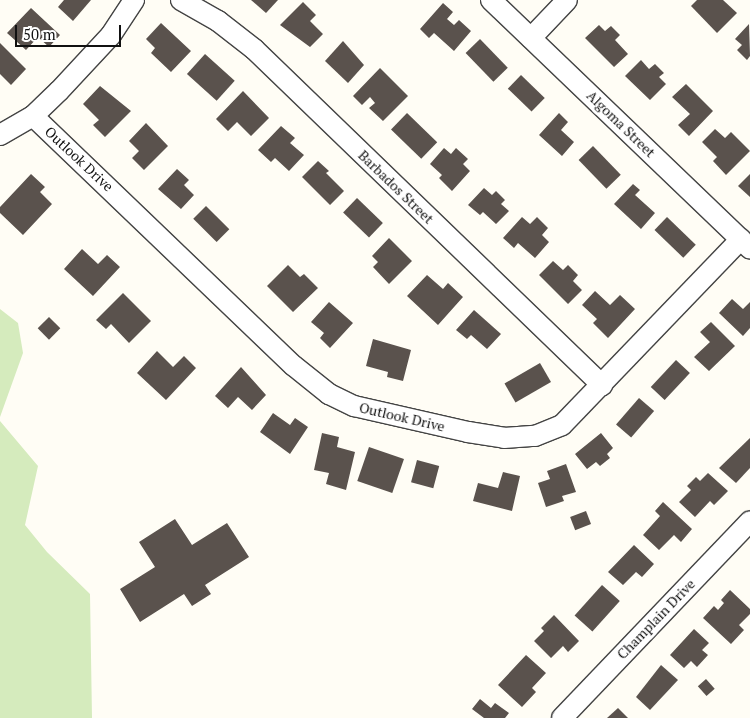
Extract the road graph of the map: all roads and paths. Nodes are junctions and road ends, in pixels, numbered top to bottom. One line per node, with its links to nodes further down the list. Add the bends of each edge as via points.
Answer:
1 (134, 0): 6 (street, via 111,35)
2 (181, 0): 9 (street, Barbados Street, via 218,21 254,50)
3 (491, 0): 5 (street, Algoma Street)
4 (567, 0): 5 (street)
5 (531, 38): 8 (street, Algoma Street)
6 (33, 116): 7 (street); 9 (street, Outlook Drive, via 294,366 329,394 354,406 477,434 504,438 534,436 562,424)
7 (0, 135)
8 (745, 244): 9 (street, Outlook Drive)
9 (602, 385)
10 (750, 521): 11 (street, Champlain Drive)
11 (562, 718)

